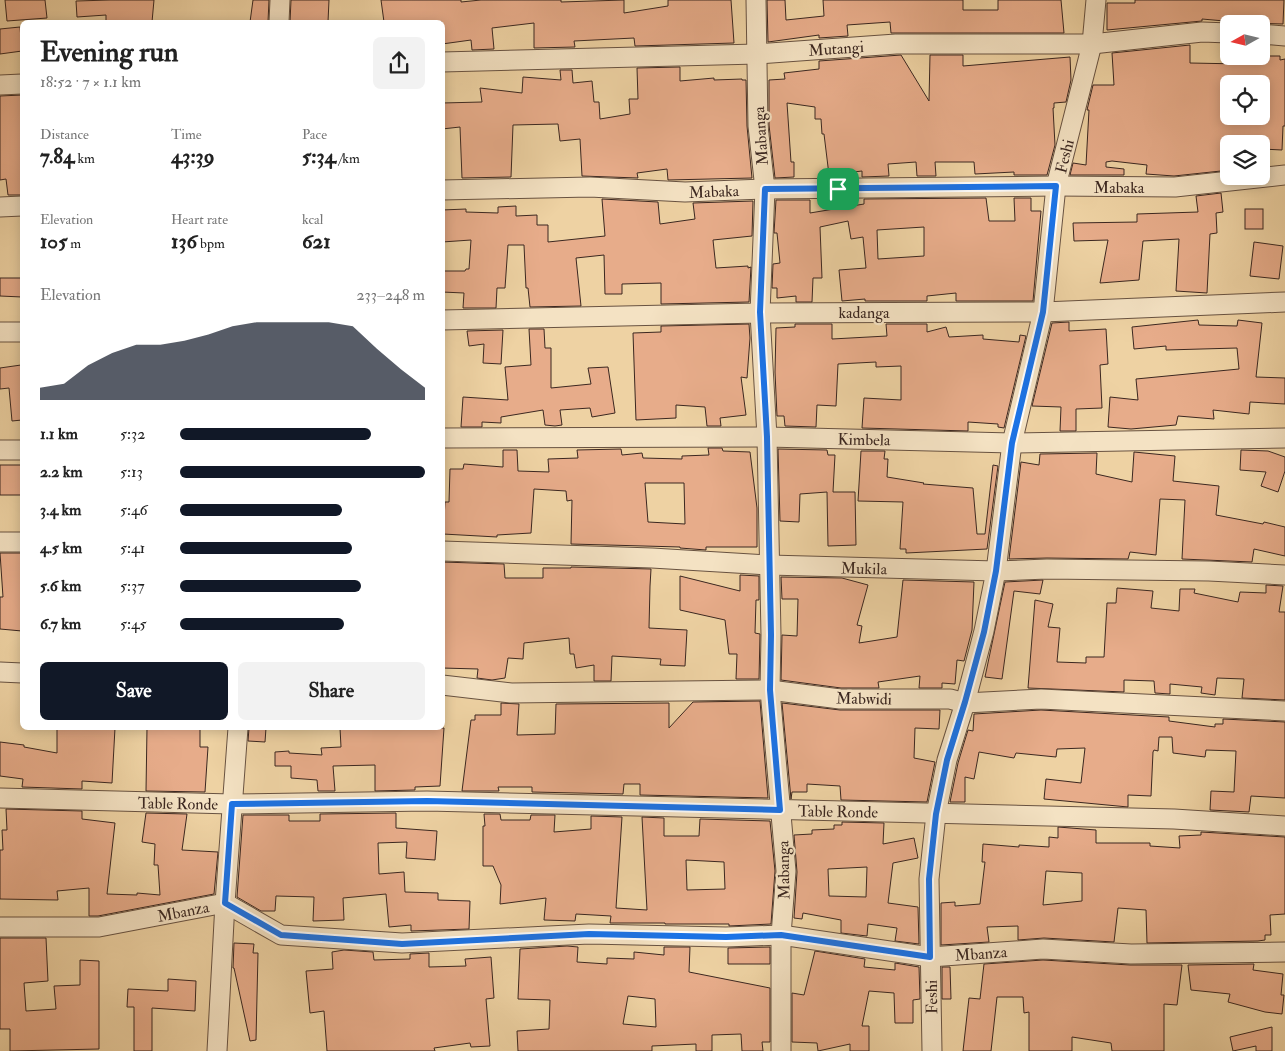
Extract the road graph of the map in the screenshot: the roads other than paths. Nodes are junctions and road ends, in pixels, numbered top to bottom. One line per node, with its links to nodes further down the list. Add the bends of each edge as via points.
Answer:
1 (280, 0): 4 (street)
2 (756, 0): 9 (street, Mabanga)
3 (1096, 0): 8 (street, Feshi)
4 (279, 20)
5 (1220, 33): 8 (street, Mutangi)
6 (1270, 35): 7 (street)
7 (1285, 36)
8 (1092, 44): 9 (street, Mutangi, via 896,44); 14 (street, Feshi)
9 (757, 54): 10 (street, Mutangi); 15 (street, Mabanga, via 758,126)
10 (445, 62)
11 (20, 84): 12 (street)
12 (0, 85)
13 (1285, 175): 14 (street, Mabaka, via 1175,187)
14 (1056, 186): 15 (street, Mabaka); 21 (street, Feshi)
15 (765, 189): 16 (street, Mabaka, via 685,192 590,187); 20 (street, Mabanga)
16 (445, 190)
17 (20, 206): 18 (street)
18 (0, 207)
19 (1285, 302): 21 (street, kadanga)
20 (760, 312): 21 (street, kadanga); 22 (street, kadanga); 25 (street, Mabanga)
21 (1043, 312): 28 (street, Feshi)
22 (445, 320)
23 (0, 332): 24 (street)
24 (20, 332)
25 (767, 437): 26 (street, Kimbela); 28 (street, Kimbela); 34 (street, Mabanga)
26 (445, 438)
27 (1285, 438): 28 (street, Kimbela)
28 (1012, 443): 35 (street, Feshi)
29 (0, 450): 30 (street)
30 (20, 450)
31 (0, 542): 32 (street)
32 (20, 542)
33 (445, 551): 34 (street, Mukila)
34 (768, 565): 35 (street, Mukila); 40 (street, Mabanga)
35 (996, 571): 36 (street, Mukila, via 1209,571); 41 (street, Feshi)
36 (1285, 575)
37 (0, 672): 38 (street)
38 (20, 673)
39 (445, 685): 40 (street, Mabwidi, via 511,693)
40 (770, 690): 41 (street, Mabwidi, via 840,699); 46 (street, Mabanga)
41 (965, 702): 42 (street, Mabwidi, via 1041,699); 47 (street, Feshi, via 947,760)
42 (1285, 711)
43 (238, 730): 45 (street)
44 (0, 798): 45 (street, Table Ronde)
45 (232, 804): 46 (street, Table Ronde, via 427,801); 49 (street)
46 (780, 810): 47 (street, Table Ronde); 51 (street, Mabanga, via 786,871)
47 (936, 814): 48 (street, Table Ronde, via 1174,819); 53 (street, Feshi, via 929,879)
48 (1285, 826)
49 (225, 903): 50 (street, Mbanza, via 99,928); 51 (street, Mbanza, via 281,935 402,944 589,934); 54 (street)
50 (0, 927)
51 (781, 935): 53 (street, Mbanza); 55 (street, Mabanga)
52 (1285, 952): 53 (street, Mbanza, via 1131,954 1043,949)
53 (930, 957): 56 (street, Feshi)
54 (217, 1051)
55 (781, 1051)
56 (932, 1051)

